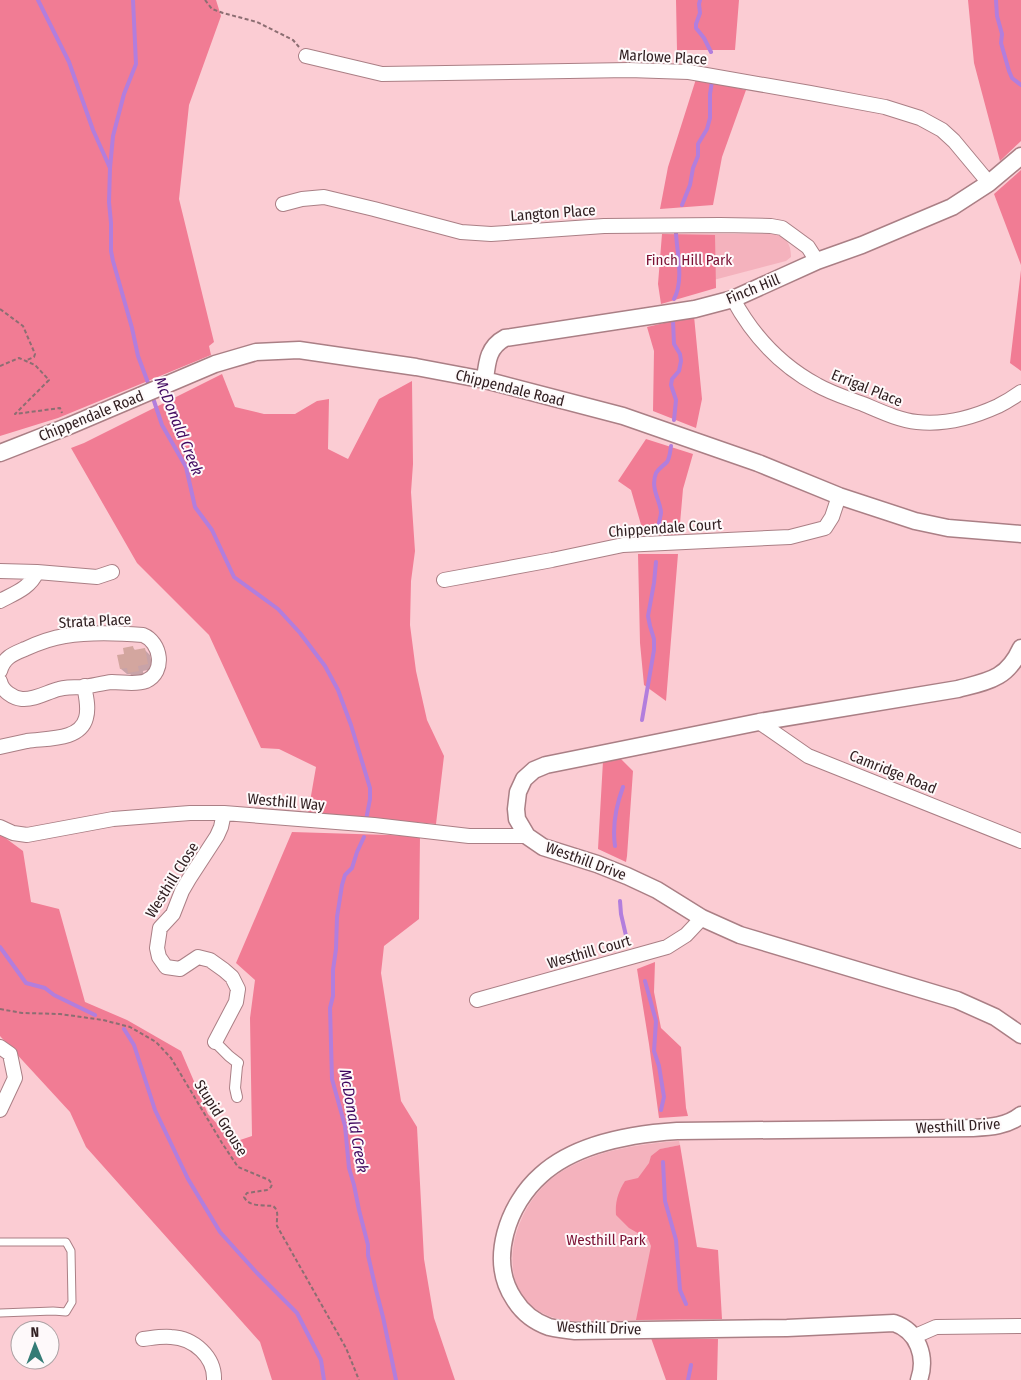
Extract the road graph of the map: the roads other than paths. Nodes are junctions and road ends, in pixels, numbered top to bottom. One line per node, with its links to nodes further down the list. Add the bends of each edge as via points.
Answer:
1 (306, 56): 3 (street, Marlowe Place, via 382,74 689,72 885,107 920,118 942,130)
2 (1021, 156): 3 (street, Finch Hill)
3 (989, 184): 5 (street, Finch Hill, via 952,207)
4 (283, 204): 5 (street, Langton Place, via 324,197 461,232 491,234 604,226 771,226 782,228 808,247)
5 (817, 261): 6 (street, Finch Hill)
6 (733, 299): 7 (street, Finch Hill, via 695,309 505,338 491,351); 8 (street, Errigal Place, via 753,331 793,371 818,386 900,419 926,422 963,419 999,406)
7 (485, 380): 9 (street, Chippendale Road, via 298,350 256,352 215,364); 10 (street, Chippendale Road, via 623,416)
8 (1021, 392)
9 (0, 453)
10 (840, 496): 11 (street, Chippendale Road, via 948,528); 15 (street, Chippendale Court, via 825,528 810,533 790,537 623,544)
11 (1021, 534)
12 (0, 572): 13 (street)
13 (37, 572): 14 (street, via 97,577); 16 (street, via 30,584)
14 (112, 572)
15 (444, 580)
16 (0, 601)
17 (1021, 648): 21 (street, Westhill Drive, via 1007,670 980,684)
18 (0, 670): 20 (street, Strata Place, via 11,655 64,636 134,634 149,637 153,642 159,660 156,672 149,679)
19 (0, 681): 20 (street, Strata Place, via 9,694 22,699 60,688)
20 (84, 686): 22 (street, via 87,715 76,732)
21 (759, 722): 25 (street, Westhill Drive, via 557,762 534,770 524,779 518,792 516,810 517,819); 26 (street, Camridge Road, via 808,756)
22 (0, 748)
23 (224, 813): 24 (street, Westhill Way, via 113,819 27,835); 25 (street, Westhill Way, via 469,836); 30 (street, Westhill Close, via 215,841 189,879 172,914 160,928 158,948 159,957 166,967 180,969 198,957 210,960 232,977 238,989 236,1002)
24 (0, 828)
25 (527, 836): 27 (street, Westhill Drive, via 543,847 597,864 658,890)
26 (1021, 841)
27 (702, 918): 28 (street, Westhill Court, via 686,935 666,947); 29 (street, Westhill Drive, via 756,941 957,1000 995,1017)
28 (476, 1000)
29 (1021, 1035)
30 (216, 1042): 32 (street, via 238,1063)
31 (0, 1047): 33 (street, via 10,1054 15,1078)
32 (237, 1097)
33 (0, 1110)
34 (1021, 1115): 38 (street, Westhill Drive, via 1000,1126 982,1128 677,1132 616,1139 570,1156 540,1175 518,1203 504,1238 502,1263 510,1294 533,1319 560,1330 787,1328 884,1322 901,1325)
35 (0, 1242): 36 (lane, via 66,1242 72,1251 72,1302 66,1312)
36 (0, 1313)
37 (1021, 1326): 38 (street, via 936,1327)
38 (913, 1337): 41 (street, via 922,1356)
39 (143, 1339): 40 (street, via 171,1337 193,1343 209,1360)
40 (214, 1380)
41 (919, 1380)

